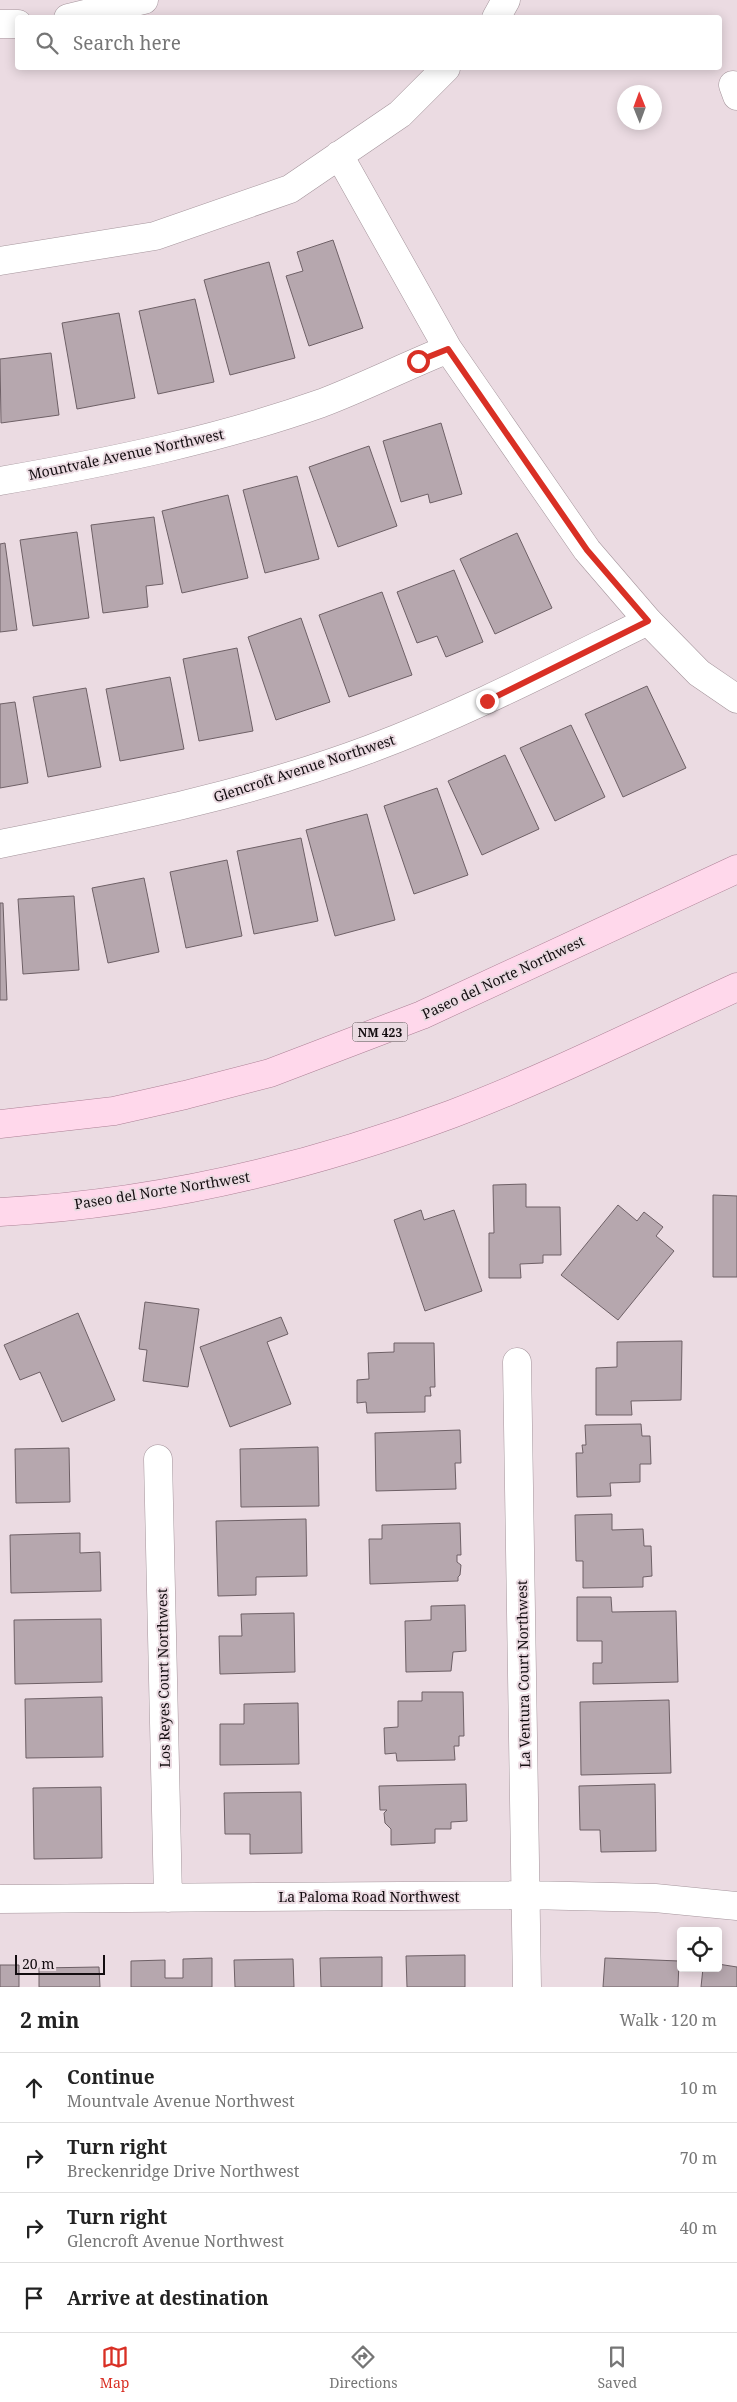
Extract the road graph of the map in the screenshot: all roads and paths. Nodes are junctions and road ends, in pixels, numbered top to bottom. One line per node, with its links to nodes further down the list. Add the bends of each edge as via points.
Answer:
1 (144, 0): 3 (street)
2 (506, 0): 4 (street)
3 (81, 15)
4 (498, 15)
5 (0, 24): 6 (street)
6 (15, 24)
7 (444, 70): 8 (street, via 400,114)
8 (339, 156): 9 (street, via 290,189 155,236); 10 (street)
9 (0, 261)
10 (448, 349): 11 (street, Mountvale Avenue Northwest, via 323,402 202,440); 12 (street, via 587,550)
11 (0, 481)
12 (648, 621): 13 (street, via 699,673); 14 (street, Glencroft Avenue Northwest, via 487,701 369,750 228,795)
13 (737, 699)
14 (0, 844)
15 (737, 870): 17 (main road, Paseo del Norte Northwest / NM 423, via 422,1015 270,1073 114,1110)
16 (737, 987): 18 (main road, Paseo del Norte Northwest, via 454,1113 314,1160 156,1194)
17 (0, 1124)
18 (0, 1212)
19 (517, 1362): 21 (street, La Ventura Court Northwest)
20 (158, 1459): 22 (street, Los Reyes Court Northwest)
21 (526, 1894): 22 (street, La Paloma Road Northwest); 24 (street, La Paloma Road Northwest, via 655,1898); 25 (street, La Ventura Court Northwest)
22 (168, 1898): 23 (street, La Paloma Road Northwest)
23 (0, 1899)
24 (737, 1906)
25 (527, 1987)

